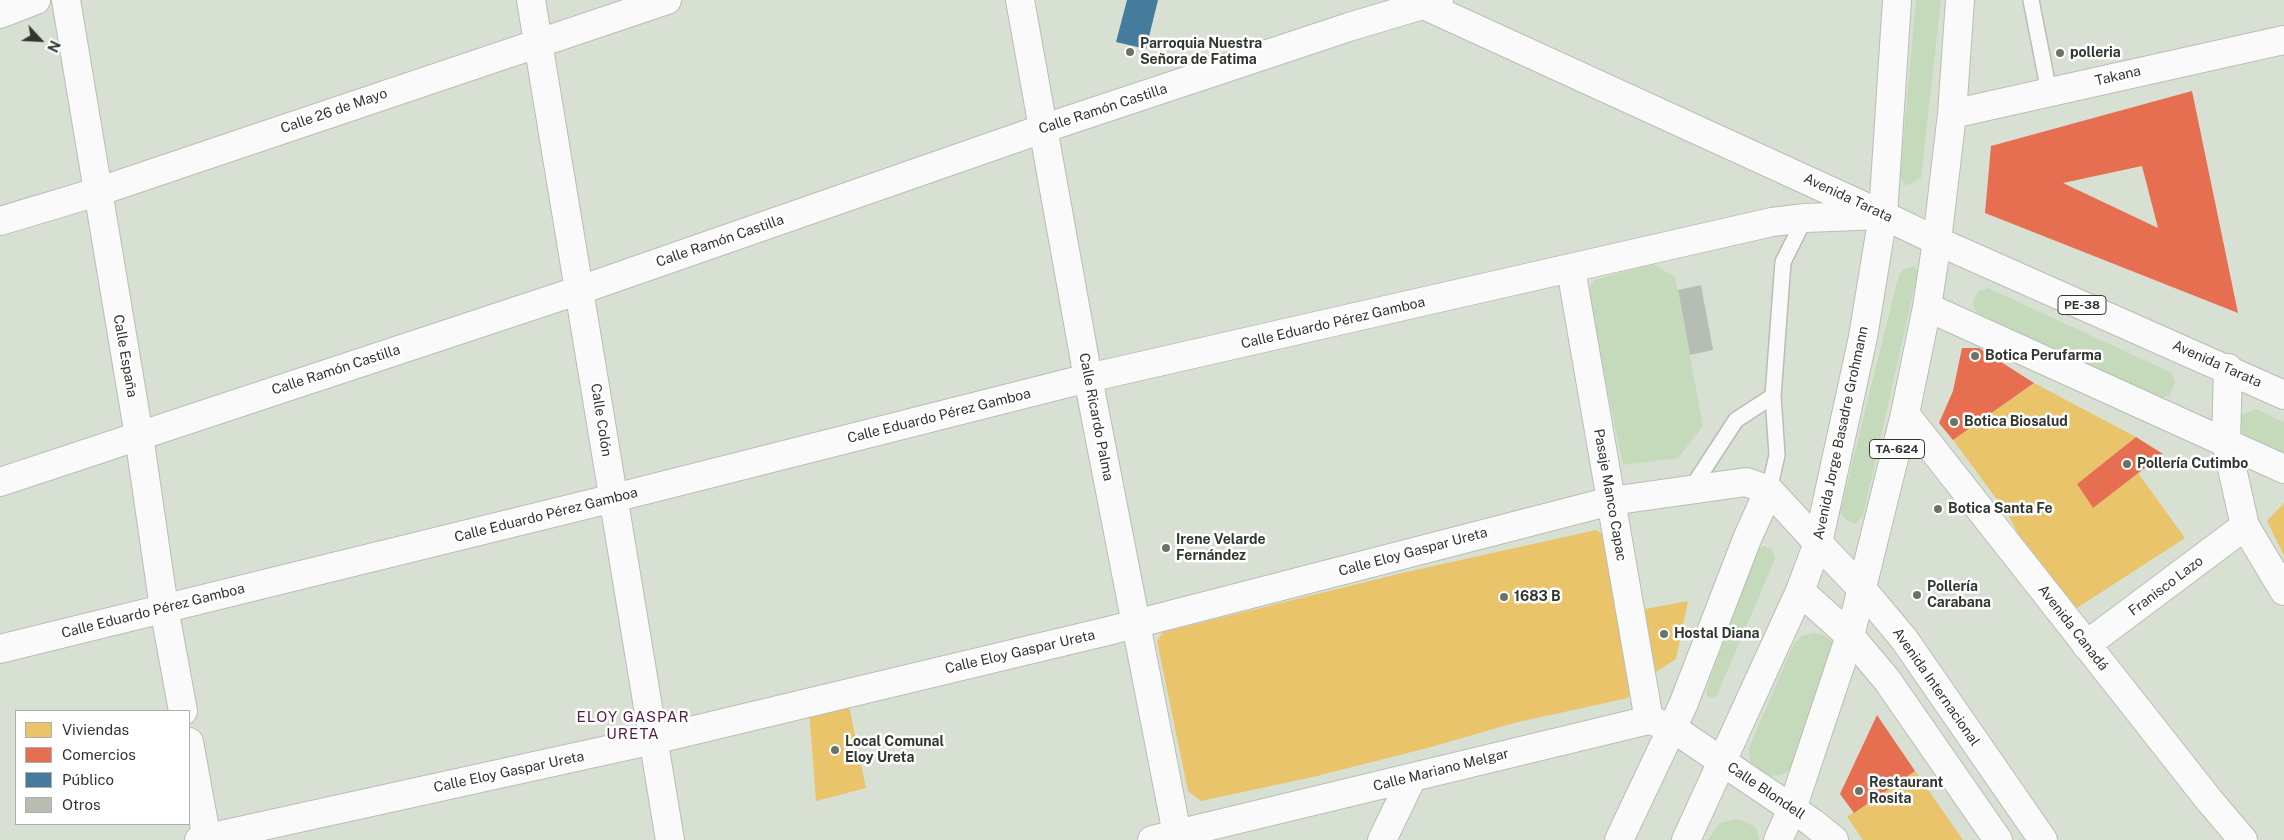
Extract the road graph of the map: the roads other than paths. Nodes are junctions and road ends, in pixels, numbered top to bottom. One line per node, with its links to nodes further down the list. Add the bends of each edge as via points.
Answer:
1 (36, 0): 10 (main road)
2 (66, 0): 16 (main road, Calle España)
3 (531, 0): 12 (main road, Calle Colón)
4 (667, 0): 12 (main road, Calle 26 de Mayo)
5 (1020, 0): 15 (main road, Calle Ricardo Palma)
6 (1897, 0): 17 (main road, Avenida Jorge Basadre Grohmann)
7 (1960, 0): 14 (main road)
8 (2031, 0): 13 (lane)
9 (1425, 2): 15 (main road, Calle Ramón Castilla); 17 (main road, Avenida Tarata)
10 (0, 14)
11 (2284, 40): 13 (main road, Takana)
12 (538, 42): 16 (main road, Calle 26 de Mayo); 22 (main road, Calle Colón)
13 (2049, 92): 14 (main road, Takana)
14 (1952, 114): 20 (main road)
15 (1042, 129): 22 (main road, Calle Ramón Castilla); 25 (main road, Calle Ricardo Palma)
16 (97, 192): 19 (main road, Calle 26 de Mayo); 29 (main road, Calle España)
17 (1883, 215): 18 (main road, Calle Eduardo Pérez Gamboa); 20 (main road, Avenida Tarata / PE-38); 38 (main road, Avenida Jorge Basadre Grohmann, via 1863,337)
18 (1806, 218): 21 (main road, Calle Eduardo Pérez Gamboa, via 1772,222); 27 (lane, via 1783,262)
19 (0, 221)
20 (1937, 241): 23 (main road, TA-624); 24 (main road, Avenida Tarata / PE-38)
21 (1572, 269): 25 (main road, Calle Eduardo Pérez Gamboa); 36 (main road, Pasaje Manco Capac)
22 (580, 290): 29 (main road, Calle Ramón Castilla); 35 (main road, Calle Colón)
23 (1927, 307): 28 (main road, TA-624); 30 (main road)
24 (2228, 368): 26 (main road, Avenida Tarata / PE-38); 30 (main road)
25 (1088, 378): 35 (main road, Calle Eduardo Pérez Gamboa); 43 (main road, Calle Ricardo Palma)
26 (2284, 395)
27 (1773, 396): 33 (lane, via 1736,420); 34 (lane, via 1777,456)
28 (1905, 414): 39 (main road, TA-624); 45 (main road, Avenida Canadá)
29 (139, 436): 32 (main road, Calle Ramón Castilla); 42 (main road, Calle España)
30 (2226, 442): 31 (main road); 37 (main road)
31 (2284, 469)
32 (0, 482)
33 (1691, 489): 34 (main road, Calle Eloy Gaspar Ureta, via 1746,482); 36 (main road, Calle Eloy Gaspar Ureta)
34 (1769, 490): 38 (main road, Calle Eloy Gaspar Ureta); 48 (main road, via 1683,706)
35 (614, 498): 42 (main road, Calle Eduardo Pérez Gamboa); 49 (main road, Calle Colón)
36 (1611, 501): 43 (main road, Calle Eloy Gaspar Ureta); 48 (main road, Pasaje Manco Capac)
37 (2245, 526): 41 (main road); 45 (main road, Franisco Lazo)
38 (1818, 543): 39 (main road, Avenida Internacional); 40 (main road, Avenida Jorge Basadre Grohmann)
39 (1862, 589): 44 (main road, TA-624); 63 (main road, Avenida Internacional, via 1904,640)
40 (1800, 591): 44 (main road); 51 (main road, Avenida Jorge Basadre Grohmann)
41 (2284, 591)
42 (164, 608): 46 (main road, Calle Eduardo Pérez Gamboa); 47 (main road, Calle España)
43 (1136, 624): 49 (main road, Calle Eloy Gaspar Ureta); 54 (main road, Calle Ricardo Palma)
44 (1850, 636): 53 (main road, TA-624); 62 (main road, via 1887,680)
45 (2086, 645): 64 (main road, Avenida Canadá)
46 (0, 649)
47 (183, 710)
48 (1660, 724): 51 (main road); 52 (main road, Calle Mariano Melgar); 58 (main road)
49 (653, 740): 55 (main road, Calle Eloy Gaspar Ureta); 56 (main road, Calle Colón)
50 (190, 748): 55 (main road)
51 (1722, 761): 53 (main road, Calle Blondell); 59 (main road, Avenida Jorge Basadre Grohmann)
52 (1412, 778): 54 (main road, Calle Mariano Melgar); 57 (main road)
53 (1792, 809): 60 (main road, TA-624); 61 (main road, Calle Blondell)
54 (1181, 835)
55 (204, 839)
56 (670, 840)
57 (1382, 840)
58 (1619, 840)
59 (1686, 840)
60 (1778, 840)
61 (1834, 840)
62 (1998, 840)
63 (2043, 840)
64 (2243, 840)

